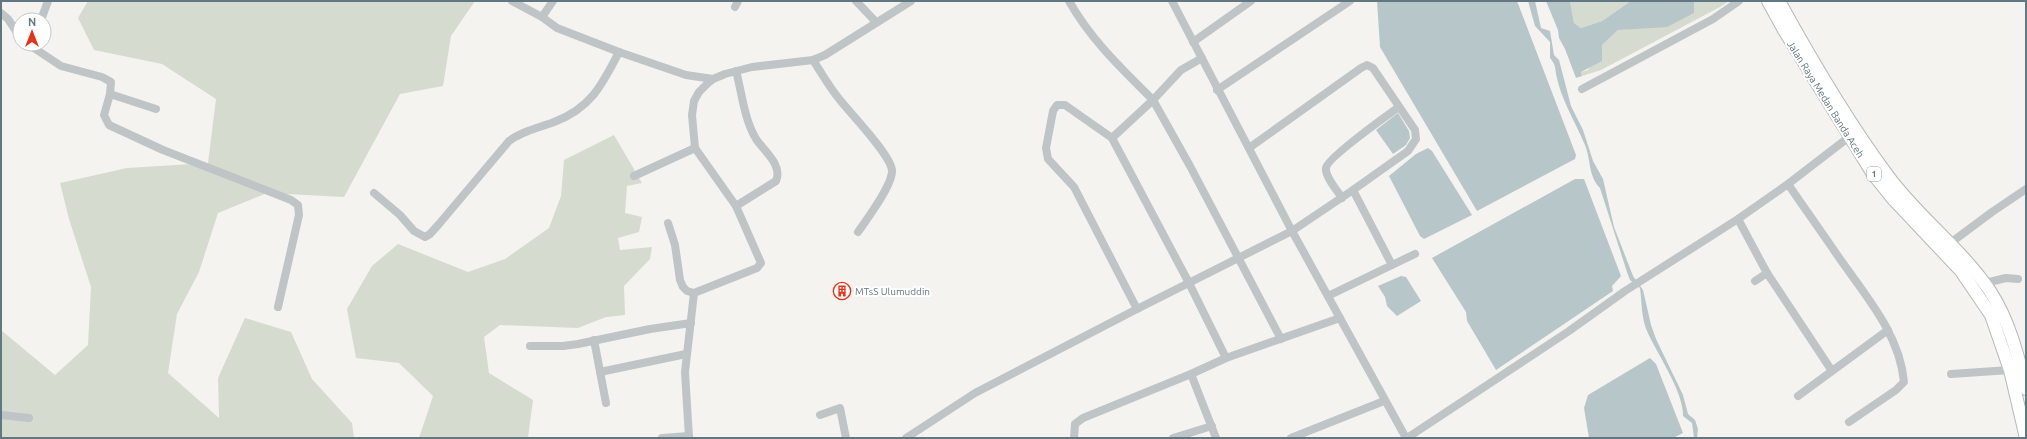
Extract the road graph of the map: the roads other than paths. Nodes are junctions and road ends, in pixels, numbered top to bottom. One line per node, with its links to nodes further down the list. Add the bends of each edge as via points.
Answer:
1 (48, 1): 13 (street)
2 (512, 1): 15 (street)
3 (553, 1): 15 (street)
4 (856, 1): 16 (street)
5 (911, 1): 16 (street)
6 (1069, 1): 28 (street, via 1098,44)
7 (1172, 1): 18 (street)
8 (1251, 1): 18 (street)
9 (1350, 1): 26 (street)
10 (1739, 1): 25 (street, via 1713,19)
11 (1768, 1): 31 (highway, Jalan Raya Medan Banda Aceh / 1, via 1784,30)
12 (1779, 1): 31 (highway, Jalan Raya Medan Banda Aceh / 1)
13 (44, 12)
14 (1, 13): 17 (street)
15 (542, 17): 20 (street, via 558,28)
16 (876, 22): 22 (street)
17 (12, 25)
18 (1193, 42): 21 (street)
19 (40, 52): 27 (street, via 61,66 102,77 111,82)
20 (619, 52): 24 (street, via 686,75); 39 (street, via 595,95 573,113 523,132 509,141 425,237 414,231 400,214)
21 (1202, 58): 26 (street); 28 (street, via 1181,70)
22 (813, 60): 23 (street); 45 (street, via 840,100 891,164 892,172 887,187)
23 (736, 71): 24 (street); 41 (street, via 752,132 778,173 776,181)
24 (713, 79): 33 (street, via 699,92 693,105)
25 (1582, 89)
26 (1217, 90): 34 (street)
27 (110, 94): 30 (street); 57 (street, via 104,115 110,125 163,150 298,205 300,215)
28 (1153, 100): 32 (street); 48 (street)
29 (1399, 107): 34 (street, via 1373,68 1367,65); 38 (street, via 1415,130 1416,139 1408,151); 40 (street, via 1342,150 1328,164 1327,174)
30 (156, 109)
31 (1853, 134): 36 (street); 46 (highway, Jalan Raya Medan Banda Aceh / 1); 65 (highway, Jalan Raya Medan Banda Aceh / 1, via 1873,174 1971,284)
32 (1112, 138): 53 (street); 58 (street, via 1065,104 1057,105 1053,111 1046,152 1051,163 1074,187)
33 (695, 148): 35 (street); 41 (street)
34 (1249, 148): 44 (street)
35 (634, 176)
36 (1788, 184): 42 (street); 61 (street)
37 (2026, 189): 46 (street)
38 (1353, 190): 40 (street); 49 (street)
39 (374, 193)
40 (1342, 198): 44 (street)
41 (736, 206): 55 (street, via 761,263 757,268)
42 (1738, 219): 50 (street); 90 (street, via 1625,291 1569,331)
43 (668, 223): 55 (street, via 675,245 680,280 687,291)
44 (1292, 231): 48 (street); 56 (street)
45 (858, 232)
46 (1949, 244): 54 (highway, Jalan Raya Medan Banda Aceh / 1)
47 (1415, 254): 49 (street)
48 (1238, 259): 53 (street); 62 (street)
49 (1392, 265): 56 (street)
50 (1767, 272): 52 (street); 69 (street)
51 (2018, 279): 54 (street, via 2006,278)
52 (1755, 281)
53 (1189, 283): 58 (street); 67 (street)
54 (1985, 283): 65 (highway, Jalan Raya Medan Banda Aceh / 1, via 2005,318)
55 (694, 292): 60 (street)
56 (1328, 296): 59 (street)
57 (278, 307)
58 (1137, 309): 85 (street, via 975,393)
59 (1340, 318): 62 (street); 75 (street)
60 (691, 323): 63 (street); 66 (street)
61 (1888, 330): 69 (street); 80 (street, via 1900,358 1904,382)
62 (1281, 339): 67 (street)
63 (594, 340): 64 (street, via 563,346); 70 (street)
64 (530, 346)
65 (2009, 346): 68 (highway, Jalan Raya Medan Banda Aceh / 1); 73 (highway, Jalan Raya Medan Banda Aceh / 1)
66 (686, 354): 70 (street); 82 (street)
67 (1226, 358): 71 (street)
68 (2010, 370): 72 (street); 91 (highway, Jalan Raya Medan Banda Aceh / 1)
69 (1832, 371): 74 (street)
70 (600, 372): 76 (street)
71 (1192, 374): 81 (street); 86 (street, via 1083,418 1075,424)
72 (1951, 374)
73 (2026, 389)
74 (1798, 396)
75 (1384, 401): 89 (street); 90 (street)
76 (606, 403)
77 (1, 415): 79 (street)
78 (820, 415): 84 (street, via 840,408)
79 (29, 418)
80 (1849, 422)
81 (1212, 426): 87 (street); 88 (street)
82 (689, 437): 83 (street)
83 (662, 438)
84 (846, 438)
85 (906, 438)
86 (1074, 438)
87 (1173, 438)
88 (1216, 438)
89 (1291, 438)
90 (1406, 438)
91 (2026, 438)

